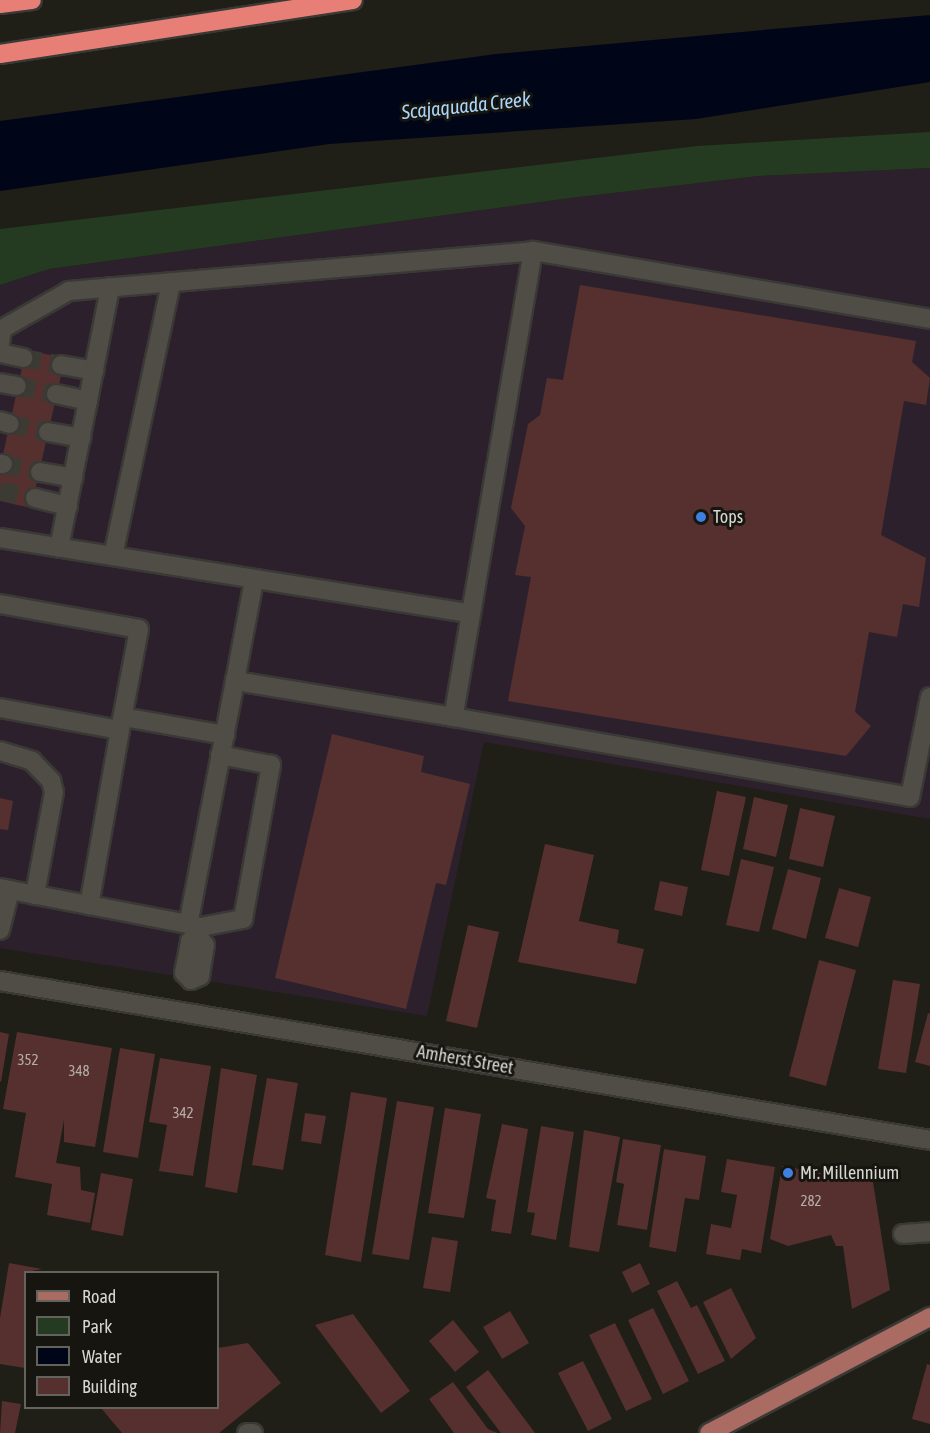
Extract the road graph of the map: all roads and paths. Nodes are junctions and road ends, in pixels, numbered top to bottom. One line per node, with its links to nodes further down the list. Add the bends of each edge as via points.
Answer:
1 (27, 0): 3 (highway)
2 (353, 0): 4 (highway)
3 (0, 4)
4 (0, 54)
5 (533, 251): 6 (street); 8 (street); 27 (street)
6 (171, 282): 7 (street); 24 (street)
7 (110, 287): 9 (street, via 69,291 2,329); 13 (street)
8 (930, 319)
9 (0, 344)
10 (0, 354): 11 (street)
11 (23, 358)
12 (61, 365): 13 (street)
13 (94, 371): 15 (street)
14 (56, 394): 15 (street)
15 (88, 401): 17 (street)
16 (48, 432): 17 (street)
17 (81, 438): 19 (street)
18 (40, 472): 19 (street)
19 (73, 478): 21 (street)
20 (35, 498): 21 (street)
21 (68, 506): 23 (street)
22 (0, 538): 23 (street)
23 (59, 548): 24 (street)
24 (113, 556): 25 (street)
25 (254, 580): 27 (street); 28 (street)
26 (0, 604): 32 (street, via 139,629)
27 (470, 614): 31 (street)
28 (235, 681): 31 (street); 33 (street)
29 (930, 697): 31 (street, via 910,797)
30 (0, 708): 32 (street)
31 (453, 717)
32 (122, 723): 33 (street); 38 (street)
33 (225, 735): 35 (street)
34 (0, 751): 37 (street, via 32,761 51,781)
35 (220, 755): 39 (street); 39 (street, via 271,765 243,919)
36 (5, 889): 37 (street); 40 (street)
37 (35, 895): 38 (street)
38 (89, 905): 39 (street)
39 (196, 929): 42 (street, via 205,945 200,976 191,980)
40 (0, 930)
41 (0, 981): 42 (street, Amherst Street)
42 (184, 1013): 43 (street, Amherst Street)
43 (930, 1140)
44 (930, 1232): 45 (street)
45 (903, 1234)
46 (930, 1317): 47 (main road)
47 (711, 1432)
48 (247, 1433): 49 (street)
49 (253, 1433)

